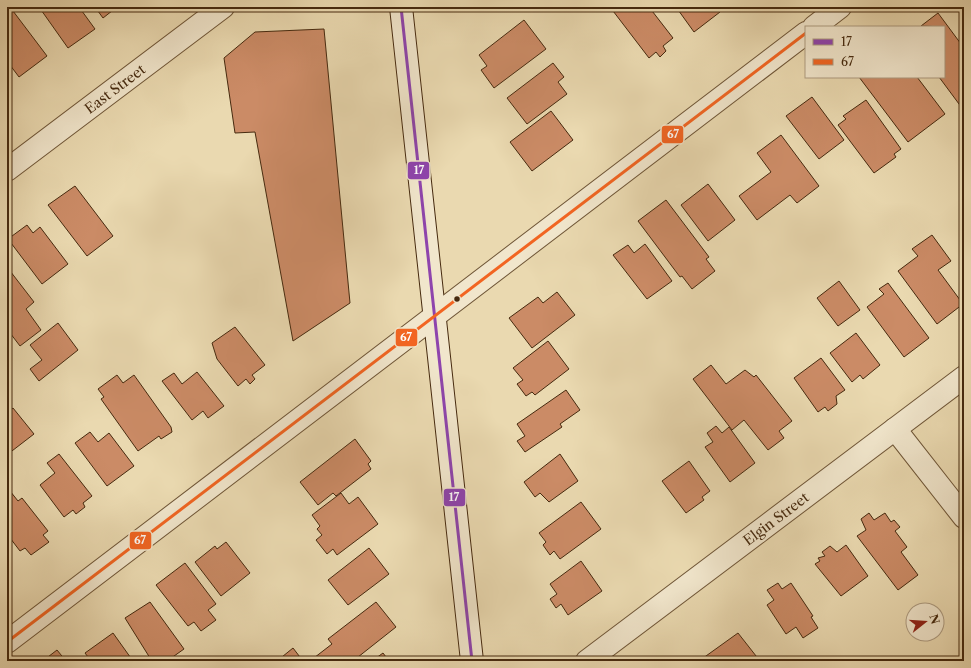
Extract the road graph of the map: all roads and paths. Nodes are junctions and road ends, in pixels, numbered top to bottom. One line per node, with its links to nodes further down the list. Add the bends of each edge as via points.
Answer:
1 (223, 7): 6 (street, East Street)
2 (400, 7): 7 (street)
3 (840, 7): 4 (street)
4 (815, 26)
5 (805, 34): 7 (street)
6 (7, 170)
7 (434, 316): 11 (street); 12 (street)
8 (964, 377): 9 (street, Elgin Street)
9 (895, 430): 10 (street); 13 (street, Elgin Street)
10 (964, 517)
11 (7, 642)
12 (472, 661)
13 (587, 661)

